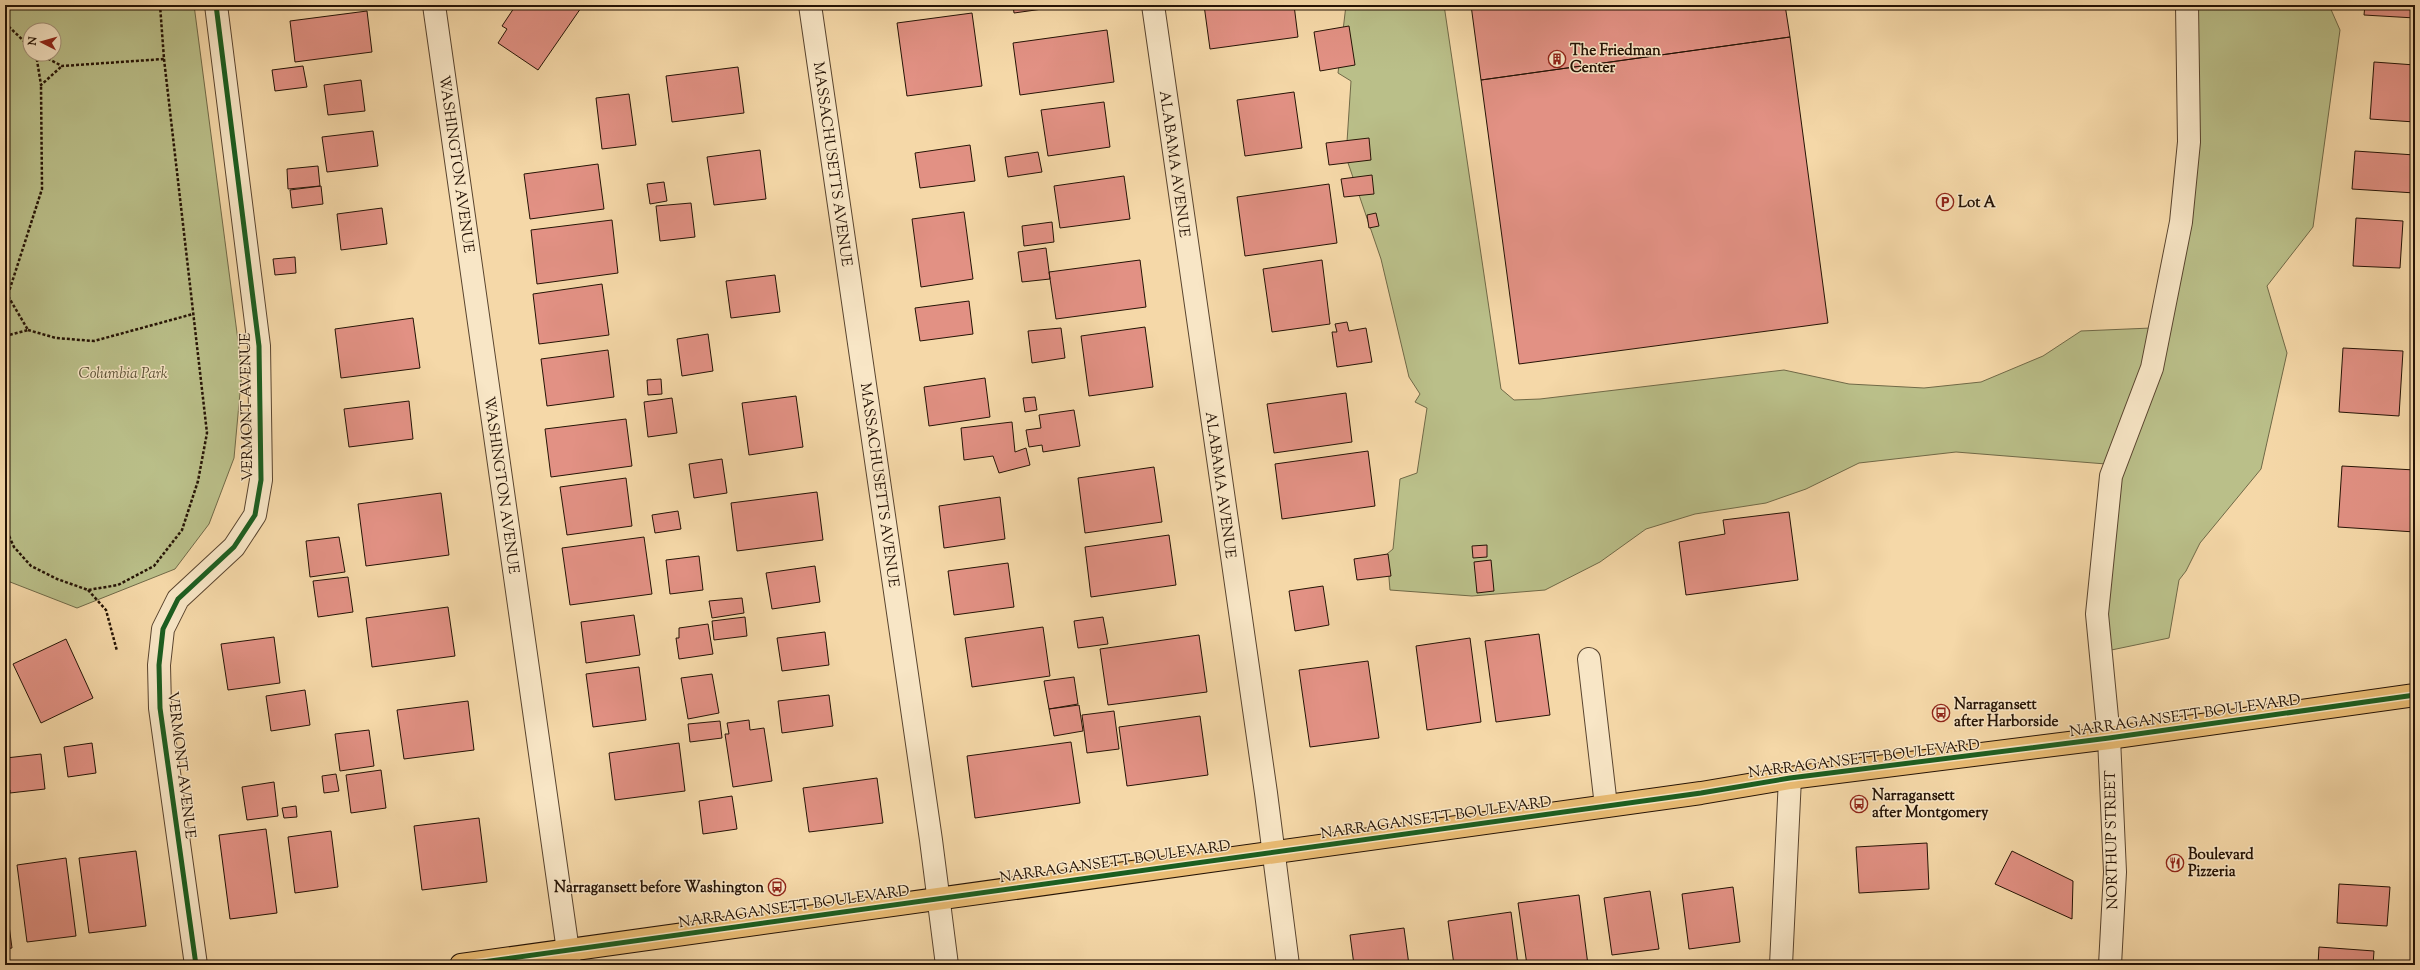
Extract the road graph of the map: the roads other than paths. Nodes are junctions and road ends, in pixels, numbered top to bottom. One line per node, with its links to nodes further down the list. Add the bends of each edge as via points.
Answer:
1 (216, 5): 14 (street, VERMONT AVENUE, via 259,346 261,480 255,515 234,547 178,599 163,629 159,665 160,708)
2 (434, 5): 13 (street, WASHINGTON AVENUE)
3 (810, 5): 12 (street, MASSACHUSETTS AVENUE, via 931,840)
4 (1152, 5): 11 (street, ALABAMA AVENUE)
5 (2188, 5): 8 (street, NORTHUP STREET, via 2189,142 2181,222 2152,368 2111,476 2097,614)
6 (1589, 659): 10 (street)
7 (2415, 695): 8 (main road, NARRAGANSETT BOULEVARD)
8 (2109, 738): 9 (main road, NARRAGANSETT BOULEVARD); 19 (street, NORTHUP STREET, via 2115,872)
9 (1790, 778): 10 (main road, NARRAGANSETT BOULEVARD); 18 (street)
10 (1606, 806): 11 (main road, NARRAGANSETT BOULEVARD)
11 (1272, 852): 12 (main road, NARRAGANSETT BOULEVARD); 17 (street, ALABAMA AVENUE)
12 (937, 898): 13 (main road, NARRAGANSETT BOULEVARD); 16 (street, MASSACHUSETTS AVENUE)
13 (569, 958): 15 (main road, NARRAGANSETT BOULEVARD)
14 (196, 965)
15 (461, 965)
16 (946, 965)
17 (1288, 965)
18 (1781, 965)
19 (2110, 965)

